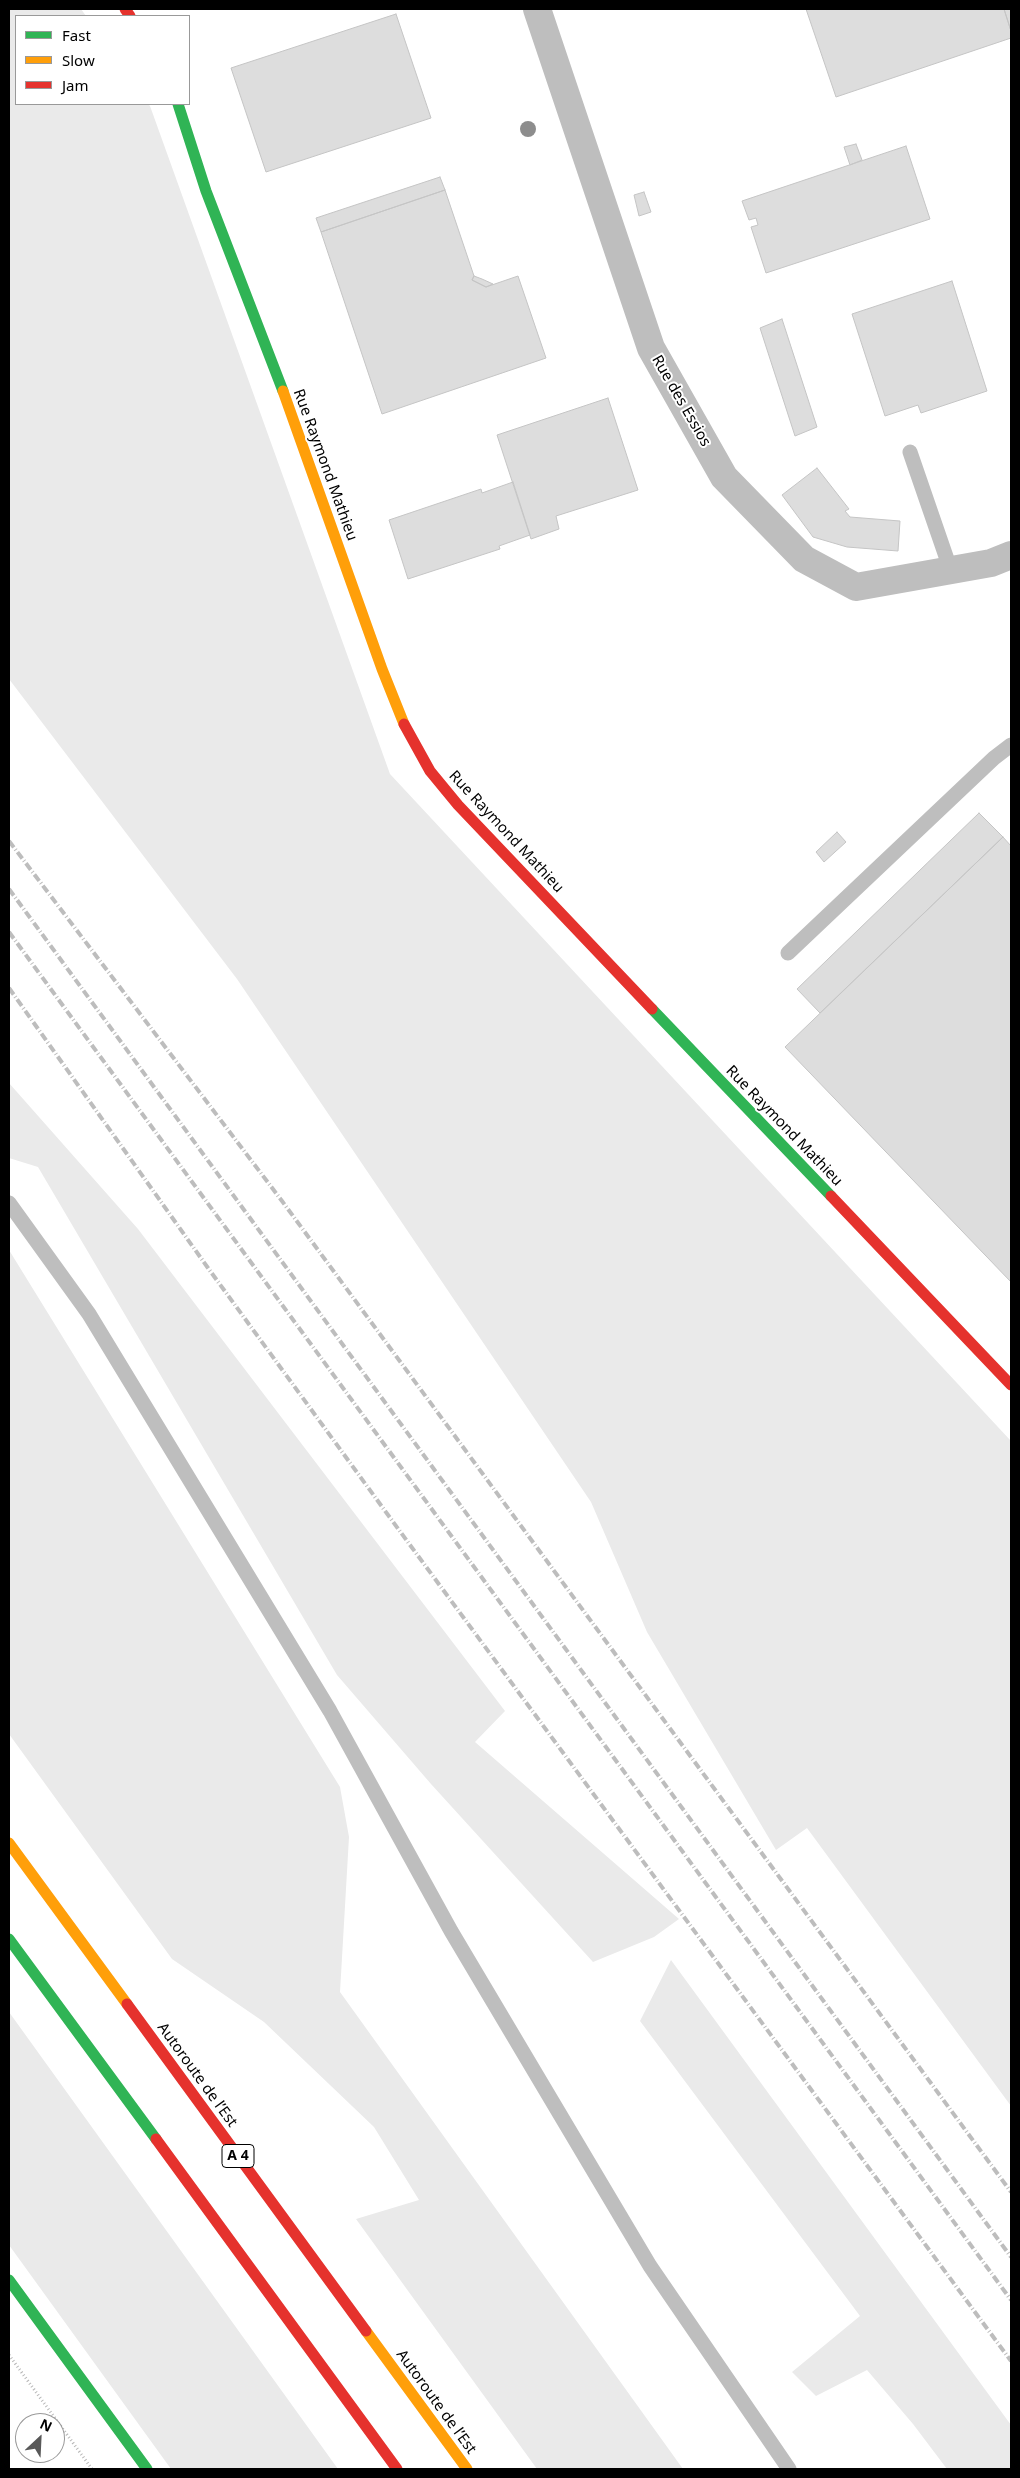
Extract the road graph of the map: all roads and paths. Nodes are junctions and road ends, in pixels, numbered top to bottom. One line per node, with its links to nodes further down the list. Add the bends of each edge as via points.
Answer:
1 (537, 9): 5 (street, Rue des Essios, via 651,348 724,477 804,559 856,587)
2 (178, 105): 9 (main road, Rue Raymond Mathieu, via 206,192 300,434 382,669 402,721 430,771 458,805)
3 (910, 452): 5 (lane)
4 (1011, 555): 5 (street, Rue des Essios, via 991,563)
5 (951, 571)
6 (1011, 745): 7 (lane)
7 (788, 953)
8 (9, 1203): 18 (lane, via 89,1314 325,1702 451,1931 650,2266)
9 (1011, 1385)
10 (9, 1843): 17 (main road, Autoroute de l’Est / A 4)
11 (9, 1939): 16 (main road)
12 (9, 2280): 15 (main road)
13 (9, 2355): 14 (path)
14 (92, 2469)
15 (147, 2469)
16 (397, 2469)
17 (467, 2469)
18 (789, 2469)

